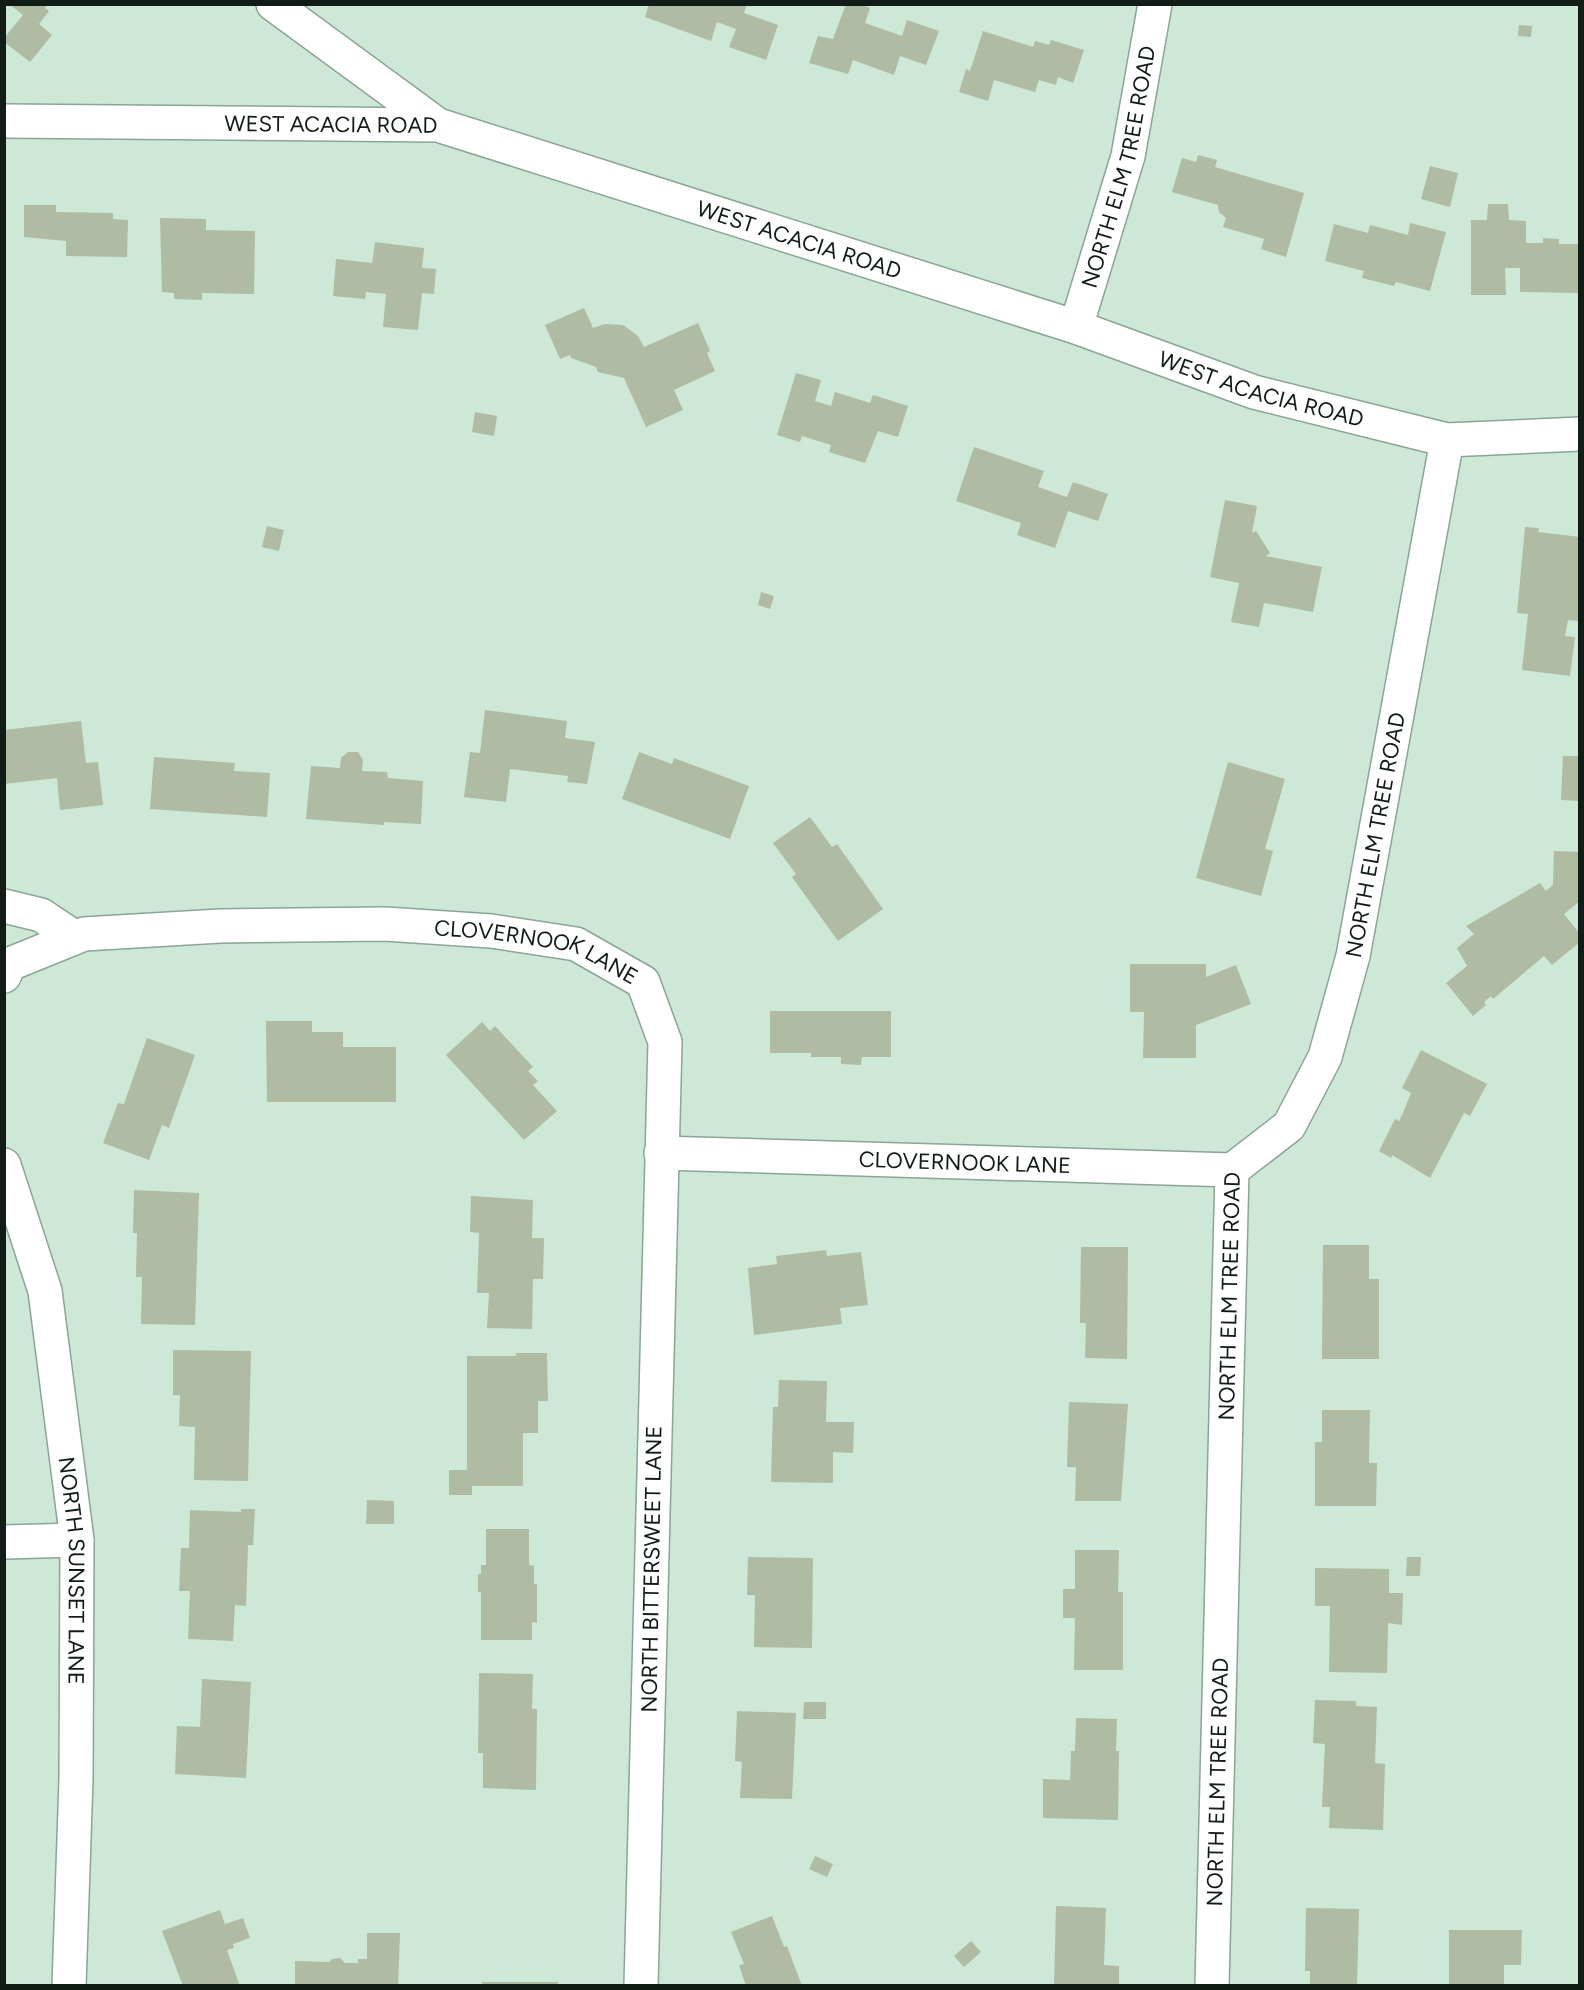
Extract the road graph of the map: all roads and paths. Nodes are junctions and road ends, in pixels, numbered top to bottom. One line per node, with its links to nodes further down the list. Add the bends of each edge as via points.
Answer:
1 (273, 4): 4 (street)
2 (1155, 4): 5 (street, NORTH ELM TREE ROAD, via 1128,156)
3 (4, 121): 4 (street, WEST ACACIA ROAD)
4 (438, 125): 5 (street, WEST ACACIA ROAD)
5 (1076, 327): 7 (street, WEST ACACIA ROAD, via 1254,392)
6 (1580, 434): 7 (street, WEST ACACIA ROAD)
7 (1447, 440): 13 (street, NORTH ELM TREE ROAD, via 1353,956 1325,1057 1289,1126)
8 (4, 906): 9 (street, via 41,915)
9 (74, 937): 10 (street, CLOVERNOOK LANE); 11 (street, CLOVERNOOK LANE, via 219,926 385,924 491,931 576,944 643,982 665,1042)
10 (8, 970)
11 (661, 1154): 13 (street, CLOVERNOOK LANE); 17 (street, NORTH BITTERSWEET LANE)
12 (4, 1165): 14 (street, NORTH SUNSET LANE, via 45,1291)
13 (1232, 1170): 18 (street, NORTH ELM TREE ROAD)
14 (77, 1540): 15 (street); 16 (street, NORTH SUNSET LANE, via 76,1779)
15 (4, 1542)
16 (69, 1986)
17 (641, 1986)
18 (1212, 1986)

